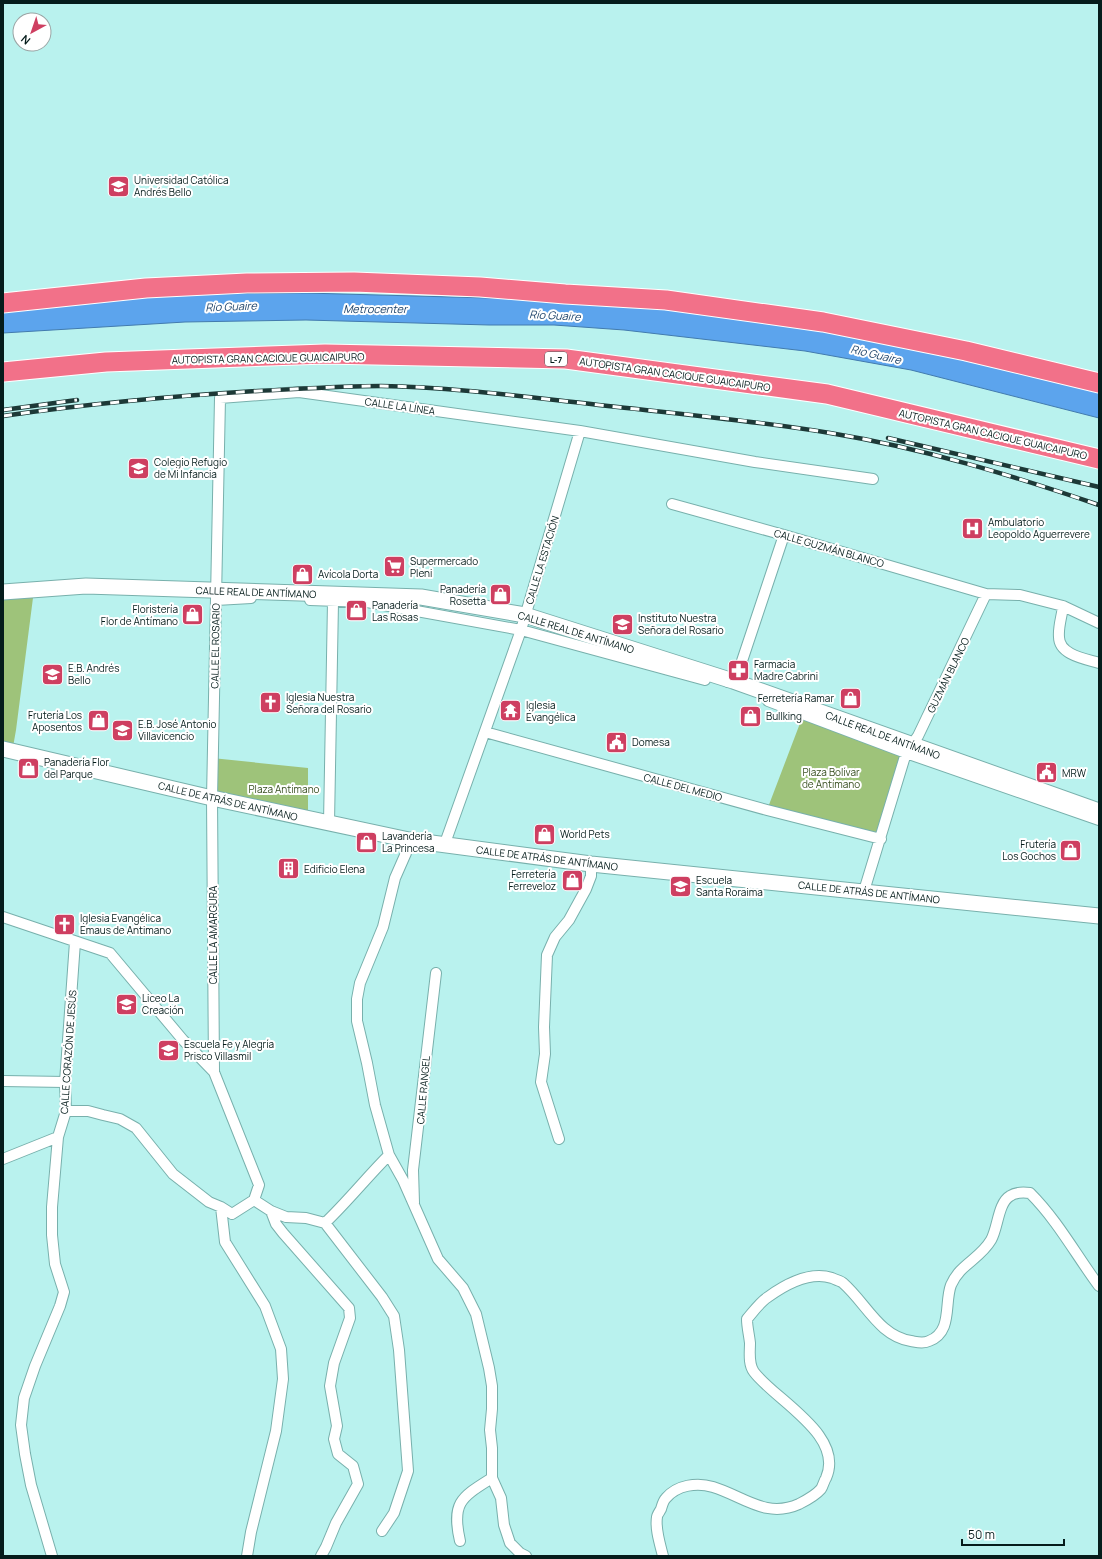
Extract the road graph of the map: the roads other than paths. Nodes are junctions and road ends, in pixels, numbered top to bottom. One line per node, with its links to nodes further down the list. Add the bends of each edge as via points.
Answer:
1 (3, 303): 3 (highway, via 146,288 308,282 480,287 666,300 823,322 966,351)
2 (3, 372): 6 (highway, AUTOPISTA GRAN CACIQUE GUAICAIPURO / L-7, via 106,362 326,354 566,359 827,394)
3 (1099, 383)
4 (220, 398): 5 (street, CALLE LA LÍNEA, via 299,392); 12 (street, CALLE EL ROSARIO)
5 (580, 431): 7 (street, CALLE LA LÍNEA, via 755,462); 15 (street, CALLE LA ESTACIÓN)
6 (1099, 459)
7 (873, 479)
8 (672, 504): 9 (street, CALLE GUZMÁN BLANCO)
9 (784, 535): 11 (street, CALLE GUZMÁN BLANCO); 19 (street, via 738,673)
10 (3, 592): 12 (street, CALLE REAL DE ANTÍMANO, via 86,586 173,588)
11 (986, 594): 14 (street, CALLE GUZMÁN BLANCO, via 1020,595); 22 (street, GUZMÁN BLANCO, via 918,736)
12 (215, 595): 13 (street); 15 (street, CALLE REAL DE ANTÍMANO, via 421,597); 23 (street, CALLE EL ROSARIO)
13 (333, 602): 17 (street, via 367,602); 26 (street)
14 (1063, 606): 16 (street, CALLE GUZMÁN BLANCO); 18 (street, via 1058,638 1062,647 1069,653)
15 (525, 615): 17 (street, CALLE LA ESTACIÓN); 19 (street, CALLE REAL DE ANTÍMANO)
16 (1099, 623)
17 (521, 630): 19 (street); 20 (street, CALLE LA ESTACIÓN)
18 (1099, 663)
19 (728, 683): 22 (street, CALLE REAL DE ANTÍMANO)
20 (485, 732): 27 (street, CALLE DEL MEDIO); 29 (street, CALLE LA ESTACIÓN)
21 (3, 749): 23 (street, CALLE DE ATRÁS DE ANTÍMANO)
22 (909, 749): 24 (street, CALLE REAL DE ANTÍMANO); 25 (street); 27 (street, GUZMÁN BLANCO)
23 (212, 798): 26 (street, CALLE DE ATRÁS DE ANTÍMANO); 36 (street, CALLE LA AMARGURA)
24 (1099, 811)
25 (1099, 820)
26 (329, 824): 28 (street, CALLE DE ATRÁS DE ANTÍMANO)
27 (881, 839): 31 (street, GUZMÁN BLANCO)
28 (408, 840): 29 (street, CALLE DE ATRÁS DE ANTÍMANO); 42 (street, via 383,927 360,983 357,999 357,1021 375,1105)
29 (444, 846): 30 (street, CALLE DE ATRÁS DE ANTÍMANO)
30 (591, 864): 31 (street, CALLE DE ATRÁS DE ANTÍMANO); 41 (street, via 591,876 586,889 569,920 555,937 547,955 545,1054 541,1082)
31 (864, 891): 32 (street, CALLE DE ATRÁS DE ANTÍMANO)
32 (1099, 916)
33 (3, 917): 34 (street, CALLE LA AMARGURA)
34 (75, 942): 36 (street, CALLE LA AMARGURA, via 110,953 183,1040); 38 (street, CALLE CORAZÓN DE JESÚS)
35 (436, 973): 46 (street, CALLE RANGEL, via 413,1170)
36 (214, 1072): 44 (street, CALLE LA AMARGURA, via 259,1184)
37 (3, 1081): 38 (street)
38 (66, 1082): 39 (street, CALLE CORAZÓN DE JESÚS)
39 (66, 1111): 40 (street, CALLE CORAZÓN DE JESÚS); 45 (street, via 88,1111 120,1119 136,1128 173,1174 209,1202)
40 (58, 1137): 43 (street); 53 (street, CALLE CORAZÓN DE JESÚS, via 52,1235 55,1264 64,1292 24,1398 21,1425 31,1485)
41 (560, 1139)
42 (389, 1155): 46 (street); 48 (street)
43 (3, 1160)
44 (254, 1200): 45 (street, via 232,1214); 47 (street)
45 (221, 1207): 54 (street, via 225,1242 265,1306 281,1349 283,1379 276,1431)
46 (414, 1208): 50 (street, via 438,1259 463,1288 476,1314 492,1386)
47 (271, 1212): 48 (street); 55 (street, via 283,1233 349,1308 350,1318 332,1371 330,1386 337,1426 334,1439 338,1454 353,1466 358,1484)
48 (325, 1223): 51 (street, via 394,1316 408,1471 394,1513)
49 (1099, 1286): 57 (street, via 1060,1227 1042,1205 1030,1193 1020,1192 1009,1196 1003,1205 992,1240 979,1255 961,1268 951,1286 947,1318 942,1329 930,1341 923,1343 902,1340 874,1320 842,1282 828,1277 817,1276 796,1280 767,1297 747,1319 749,1355 753,1371 806,1420 822,1440 829,1456 828,1473 821,1488 808,1500 790,1508 766,1508 712,1487 692,1484 678,1488 665,1498 657,1517)
50 (492, 1478): 52 (street, via 470,1492 459,1504 456,1526); 56 (street, via 501,1498 504,1525 510,1543)
51 (382, 1531)
52 (460, 1541)
53 (52, 1556)
54 (247, 1556)
55 (321, 1556)
56 (526, 1556)
57 (663, 1556)

